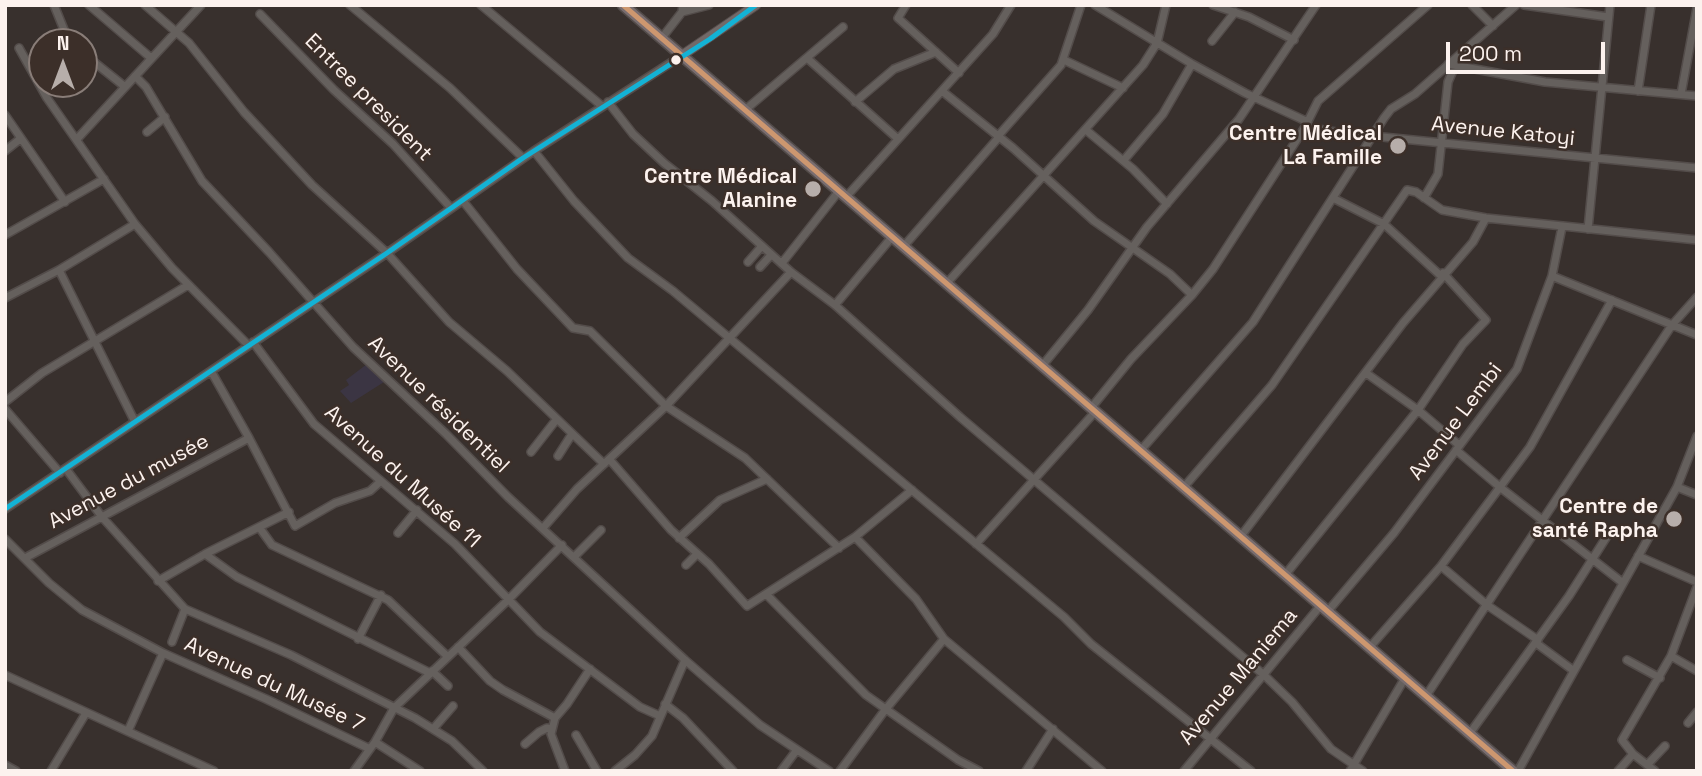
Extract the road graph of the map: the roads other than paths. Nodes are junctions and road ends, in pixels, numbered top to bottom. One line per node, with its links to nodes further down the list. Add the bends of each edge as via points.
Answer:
1 (54, 5): 30 (street)
2 (89, 5): 39 (street)
3 (145, 5): 31 (street)
4 (201, 5): 31 (street)
5 (350, 5): 71 (street, via 450,88)
6 (481, 5): 56 (street)
7 (623, 5): 32 (highway)
8 (709, 5): 24 (street)
9 (756, 5): 38 (main road)
10 (906, 5): 37 (street, via 898,18)
11 (1011, 5): 45 (street)
12 (1081, 5): 41 (street)
13 (1095, 5): 35 (street, Avenue Katoyi)
14 (1166, 5): 35 (street)
15 (1213, 5): 25 (street)
16 (1316, 5): 33 (street)
17 (1427, 5): 60 (street, via 1318,101)
18 (1472, 5): 28 (street)
19 (1516, 5): 28 (street)
20 (1524, 5): 27 (street)
21 (1610, 5): 27 (street)
22 (1651, 5): 51 (street)
23 (1697, 8): 52 (street)
24 (683, 9): 32 (street)
25 (1235, 12): 33 (street); 34 (street)
26 (260, 13): 83 (street, Entree president)
27 (1608, 16): 49 (street)
28 (1493, 26): 44 (street)
29 (843, 27): 40 (street)
30 (63, 28)
31 (178, 32): 39 (street); 95 (street, via 293,166)
32 (661, 39): 38 (highway)
33 (1294, 40): 54 (street)
34 (1212, 41)
35 (1157, 43): 42 (street, Avenue Katoyi); 48 (street)
36 (19, 48): 66 (street, Avenue du Musée 11)
37 (936, 52): 45 (street); 55 (street, via 894,69)
38 (681, 56): 56 (street); 57 (highway)
39 (151, 58): 46 (street)
40 (807, 58): 55 (street); 57 (street)
41 (1064, 60): 48 (street); 63 (street)
42 (1192, 64): 54 (street, Avenue Katoyi); 73 (street, via 1163,114)
43 (98, 65): 47 (street)
44 (1451, 65): 49 (street); 64 (street, via 1391,109); 68 (street)
45 (959, 73): 50 (street)
46 (135, 76): 47 (street); 59 (street, Avenue résidentiel)
47 (124, 86): 66 (street)
48 (1123, 88): 61 (street)
49 (1600, 89): 51 (street); 72 (street)
50 (942, 91): 63 (street); 67 (street)
51 (1638, 91): 52 (street)
52 (1681, 94): 53 (street)
53 (1697, 96)
54 (1254, 97): 60 (street, Avenue Katoyi); 82 (street)
55 (855, 102): 67 (street)
56 (605, 104): 70 (street); 92 (street, via 664,163)
57 (745, 110): 77 (highway)
58 (5, 115): 65 (street)
59 (165, 117): 62 (street); 110 (street, Avenue résidentiel, via 202,181)
60 (1307, 124): 64 (street, Avenue Katoyi); 106 (street)
61 (1086, 130): 73 (street); 75 (street)
62 (147, 132)
63 (998, 136): 75 (street); 93 (street)
64 (1371, 136): 68 (street, Avenue Katoyi); 78 (street)
65 (20, 139): 69 (street); 81 (street)
66 (77, 139): 76 (street, Avenue du Musée 11)
67 (898, 139): 77 (street)
68 (1442, 143): 72 (street, Avenue Katoyi); 79 (street, via 1438,174)
69 (5, 151)
70 (534, 151): 71 (street); 114 (street, via 612,243)
71 (523, 158): 80 (street)
72 (1596, 159): 74 (street, Avenue Katoyi); 88 (street)
73 (1124, 160): 82 (street)
74 (1697, 169)
75 (1044, 176): 94 (street); 104 (street)
76 (104, 179): 81 (street); 85 (street, Avenue du Musée 11)
77 (843, 194): 90 (highway); 98 (street)
78 (1333, 198): 86 (street); 131 (street, via 1253,322)
79 (1424, 198): 84 (street, via 1442,210); 86 (street, via 1407,190)
80 (463, 201): 83 (street); 121 (street, via 517,269 574,329 590,331)
81 (65, 202): 89 (street)
82 (1167, 204): 94 (street)
83 (451, 208): 95 (street)
84 (1486, 218): 87 (street); 102 (street, via 1473,242)
85 (135, 224): 100 (street); 105 (street, Avenue du Musée 11)
86 (1384, 224): 102 (street); 140 (street, via 1272,385)
87 (1562, 227): 88 (street); 103 (street, Avenue Lembi)
88 (1588, 229): 91 (street)
89 (5, 235)
90 (892, 237): 93 (highway); 111 (street)
91 (1697, 240)
92 (762, 246): 96 (street); 97 (street)
93 (904, 246): 104 (highway)
94 (1131, 248): 106 (street); 117 (street)
95 (387, 253): 110 (street); 125 (street, via 449,322)
96 (771, 255): 98 (street); 99 (street)
97 (748, 262)
98 (782, 263): 101 (street)
99 (760, 267)
100 (59, 271): 108 (street); 115 (street)
101 (791, 272): 111 (street); 114 (street)
102 (1442, 274): 119 (street); 124 (street, via 1486,320 1463,344)
103 (1552, 276): 109 (street); 130 (street, Avenue Lembi, via 1517,369)
104 (947, 284): 117 (highway)
105 (188, 285): 115 (street); 116 (street, Avenue du Musée 11)
106 (1192, 295): 123 (street, via 1148,340)
107 (1697, 297): 112 (street)
108 (5, 298)
109 (1612, 300): 112 (street); 141 (street, via 1536,439)
110 (314, 301): 116 (street); 150 (street, Avenue résidentiel, via 354,347)
111 (835, 305): 137 (street)
112 (1672, 325): 113 (street); 148 (street)
113 (1697, 335)
114 (728, 339): 121 (street); 142 (street)
115 (96, 342): 120 (street, via 42,373); 126 (street)
116 (251, 343): 118 (street); 138 (street, Avenue du Musée 11, via 314,424)
117 (1042, 366): 123 (highway)
118 (211, 371): 126 (street); 129 (street)
119 (1366, 373): 124 (street); 155 (street)
120 (5, 402)
121 (666, 406): 134 (street); 136 (street, via 745,458)
122 (5, 409): 135 (street)
123 (1093, 410): 131 (highway); 137 (street)
124 (1418, 410): 130 (street); 169 (street)
125 (556, 420): 127 (street); 132 (street)
126 (135, 422): 135 (street)
127 (572, 434): 133 (street); 134 (street)
128 (1697, 436): 139 (street)
129 (249, 438): 146 (street); 147 (street, Avenue du musée)
130 (1458, 448): 141 (street); 177 (street, Avenue Lembi, via 1394,533)
131 (1141, 450): 140 (highway)
132 (531, 452)
133 (558, 456)
134 (607, 462): 150 (street); 156 (street)
135 (63, 471): 144 (street); 147 (street)
136 (767, 479): 156 (street, via 720,500); 160 (street)
137 (1035, 479): 158 (street); 195 (street)
138 (381, 481): 145 (street, Avenue du Musée 11); 146 (street, via 370,491 335,503 297,526)
139 (1676, 486): 143 (street); 163 (street)
140 (1184, 487): 155 (highway)
141 (1501, 488): 148 (street); 168 (street)
142 (912, 490): 154 (street); 158 (street)
143 (1697, 495)
144 (5, 509)
145 (417, 510): 152 (street); 175 (street, Avenue du Musée 11)
146 (289, 513): 149 (street)
147 (102, 517): 165 (street, Avenue du musée); 170 (street)
148 (1544, 521): 166 (street); 176 (street)
149 (259, 527): 161 (street); 174 (street, via 272,545)
150 (543, 528): 159 (street, Avenue résidentiel)
151 (601, 530): 164 (street)
152 (398, 533)
153 (1609, 533): 166 (street)
154 (855, 537): 160 (street); 180 (street, via 916,598)
155 (1241, 537): 169 (highway)
156 (679, 538): 162 (street)
157 (5, 539): 165 (street, Avenue du Musée 7)
158 (976, 544): 215 (street)
159 (562, 545): 164 (street, Avenue résidentiel); 175 (street)
160 (839, 548): 173 (street)
161 (205, 554): 170 (street); 179 (street, via 237,577)
162 (697, 554): 167 (street); 173 (street, via 747,606)
163 (1637, 556): 171 (street); 172 (street)
164 (574, 557): 188 (street, Avenue résidentiel)
165 (25, 558): 185 (street, Avenue du Musée 7, via 82,610)
166 (1590, 559): 171 (street); 181 (street)
167 (686, 565)
168 (1441, 566): 176 (street); 184 (street)
169 (1285, 575): 177 (highway)
170 (158, 581): 178 (street)
171 (1623, 583): 191 (street)
172 (1697, 585): 187 (street)
173 (766, 594): 203 (street, via 855,686)
174 (381, 595): 179 (street); 186 (street)
175 (508, 600): 183 (street); 190 (street, Avenue du Musée 11, via 540,632)
176 (1487, 605): 181 (street); 199 (street)
177 (1324, 608): 184 (highway); 195 (street, Avenue Maniema)
178 (185, 609): 182 (street, Avenue du Musée 7); 202 (street, via 291,655)
179 (358, 639): 193 (street)
180 (944, 639): 203 (street); 211 (street)
181 (1537, 641): 191 (street); 213 (street)
182 (172, 642)
183 (457, 646): 186 (street); 207 (street, via 490,681)
184 (1370, 647): 196 (highway)
185 (163, 653): 212 (street, Avenue du Musée 7); 217 (street, Avenue du Musée 7)
186 (447, 656): 193 (street)
187 (1671, 656): 192 (street); 197 (street)
188 (685, 660): 200 (street); 219 (street, Avenue résidentiel)
189 (1627, 660): 197 (street)
190 (590, 669): 206 (street, Avenue du Musée 11, via 640,707); 207 (street)
191 (1574, 671): 243 (street)
192 (1697, 671)
193 (431, 672): 198 (street); 202 (street)
194 (5, 675): 205 (street)
195 (1264, 675): 215 (street, Avenue Maniema); 223 (street)
196 (1405, 678): 199 (highway); 223 (street)
197 (1660, 678): 220 (street, via 1622,740)
198 (448, 686)
199 (1426, 696): 213 (highway)
200 (665, 704): 206 (street); 233 (street)
201 (453, 706): 209 (street)
202 (394, 708): 209 (street); 217 (street)
203 (885, 710): 236 (street); 237 (street)
204 (1697, 712): 208 (street)
205 (86, 713): 212 (street); 225 (street)
206 (660, 716): 232 (street, via 646,743)
207 (555, 718): 210 (street)
208 (1688, 723)
209 (433, 729): 229 (street, via 453,741)
210 (551, 729): 216 (street); 230 (street)
211 (1053, 729): 238 (street); 239 (street)
212 (128, 731): 226 (street)
213 (1469, 733): 243 (highway)
214 (576, 735): 231 (street)
215 (1210, 739): 240 (street, Avenue Maniema); 241 (street)
216 (525, 744)
217 (372, 746): 227 (street); 228 (street, Avenue du Musée 7)
218 (1665, 746): 222 (street)
219 (796, 751): 234 (street); 235 (street, Avenue résidentiel)
220 (1633, 754): 222 (street); 244 (street)
221 (5, 765): 224 (street)
222 (1647, 765): 245 (street)
223 (1351, 768): 242 (street)
224 (16, 771)
225 (51, 771)
226 (214, 771)
227 (354, 771)
228 (420, 771)
229 (483, 771)
230 (565, 771)
231 (597, 771)
232 (615, 771)
233 (733, 771)
234 (781, 771)
235 (829, 771)
236 (840, 771)
237 (979, 771)
238 (1026, 771)
239 (1102, 771)
240 (1184, 771)
241 (1251, 771)
242 (1363, 771)
243 (1515, 771)
244 (1618, 771)
245 (1654, 771)

